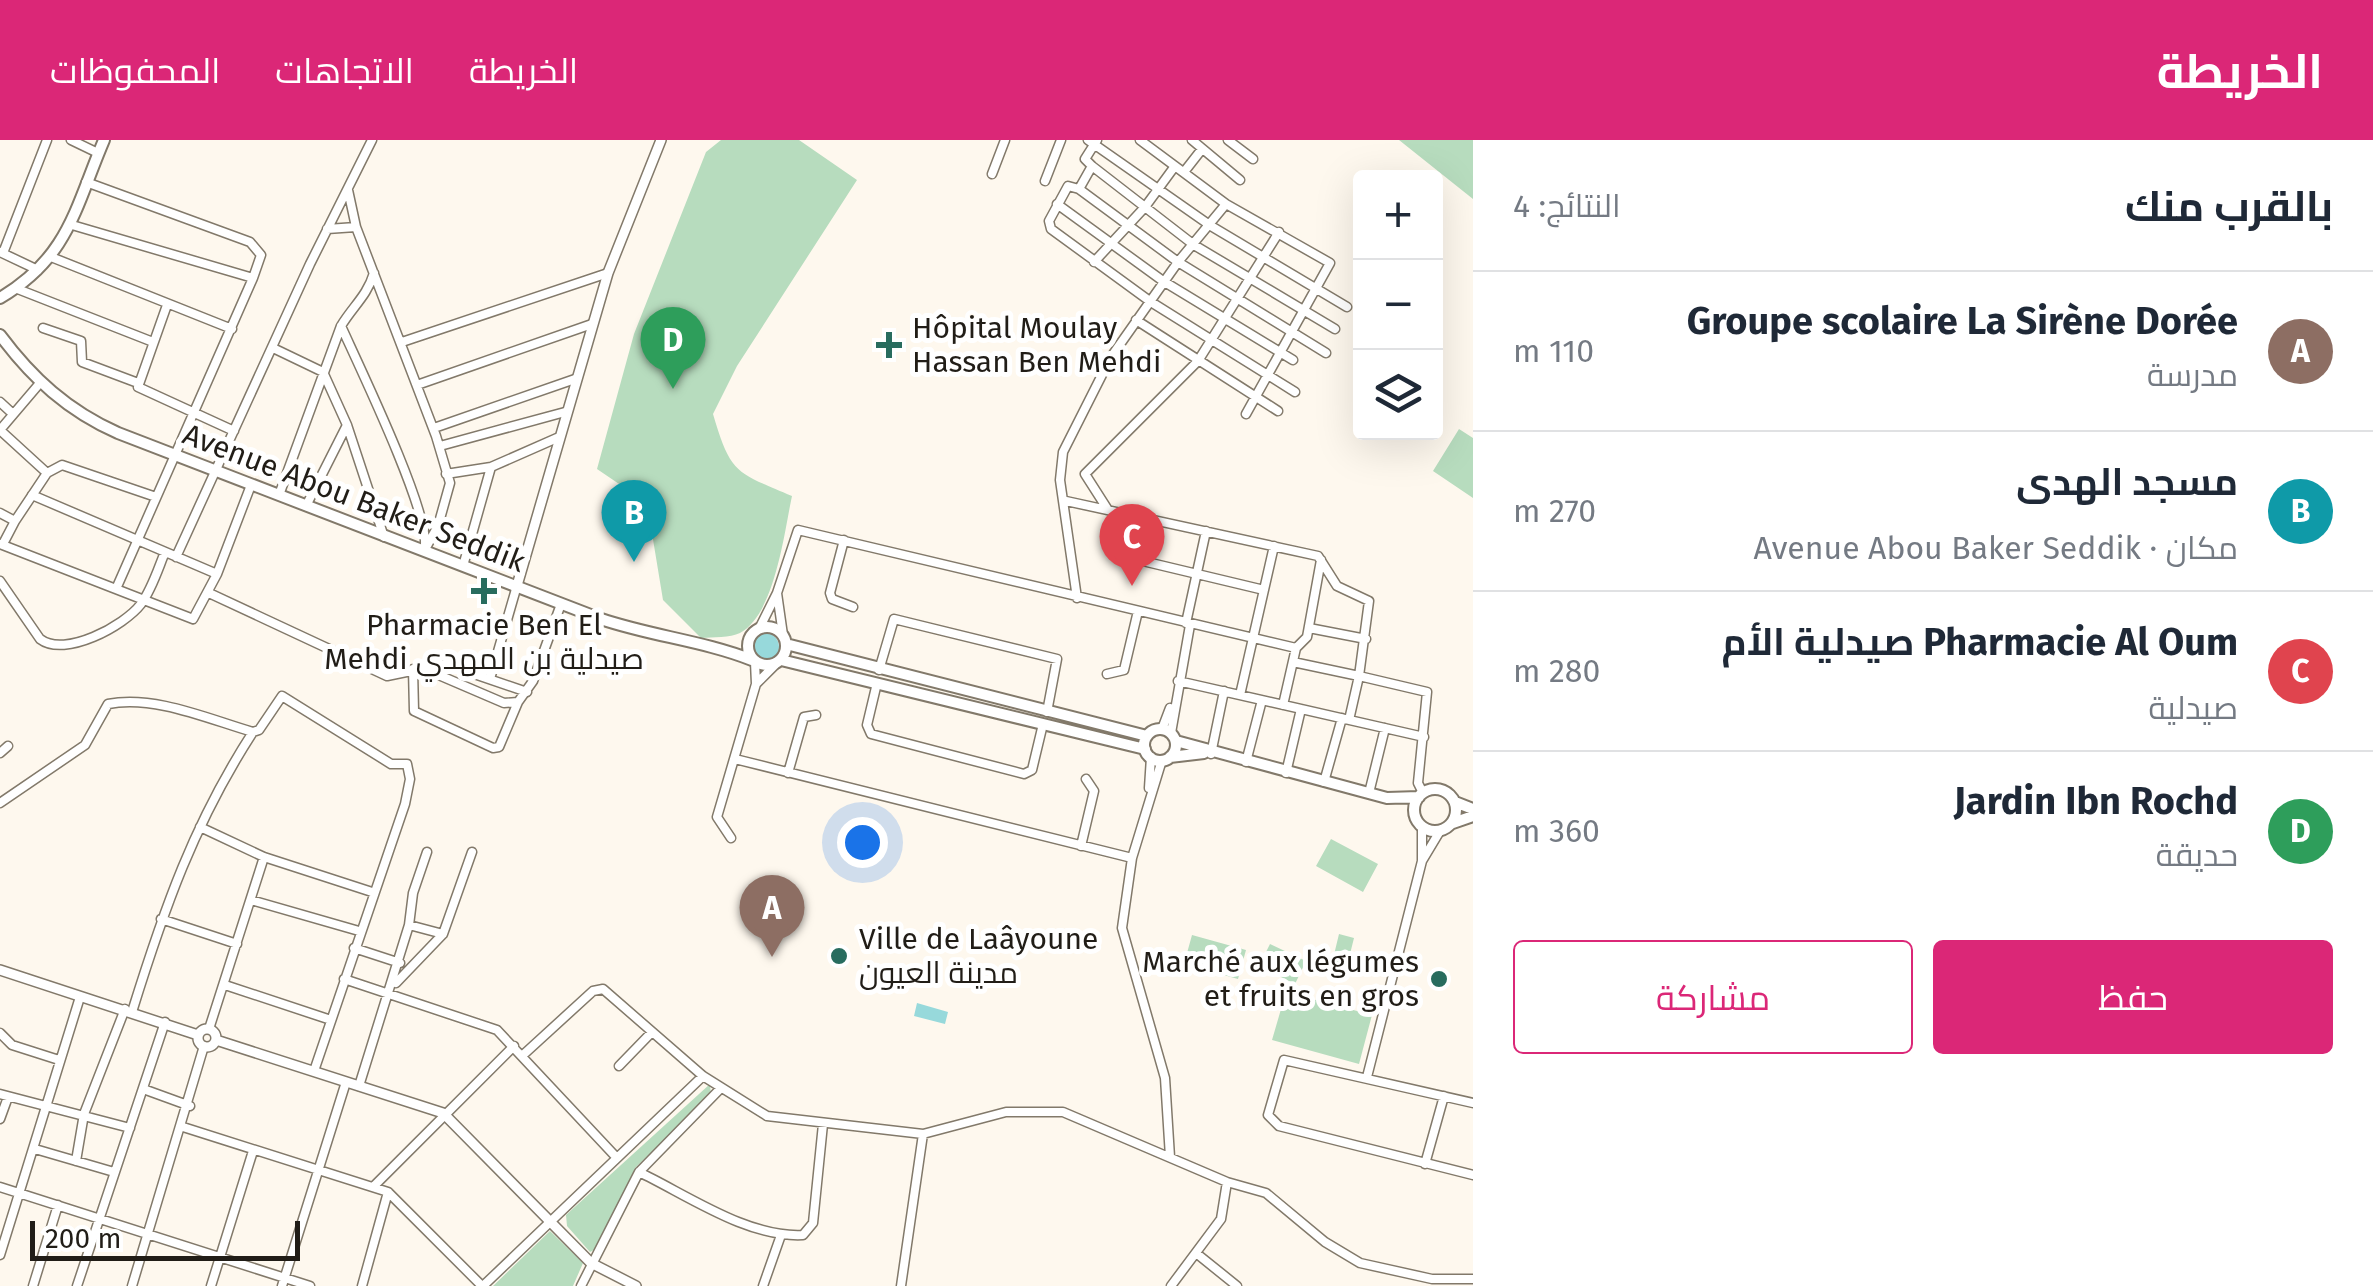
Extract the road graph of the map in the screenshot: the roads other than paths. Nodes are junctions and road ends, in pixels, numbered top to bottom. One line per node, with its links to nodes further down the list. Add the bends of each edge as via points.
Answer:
1 (47, 140): 36 (street)
2 (71, 140): 13 (street)
3 (104, 140): 13 (main road)
4 (372, 140): 22 (street)
5 (661, 140): 43 (street)
6 (1004, 140): 18 (street)
7 (1061, 140): 20 (street)
8 (1140, 140): 16 (street)
9 (1192, 140): 12 (street)
10 (1228, 140): 14 (street)
11 (1093, 141): 15 (street, via 1085,159); 23 (street)
12 (1202, 148): 17 (street); 19 (street)
13 (98, 153): 21 (main road)
14 (1253, 159)
15 (1092, 166): 24 (street); 27 (street)
16 (1175, 166): 17 (street); 23 (street)
17 (1184, 172): 26 (street)
18 (992, 174)
19 (1240, 180)
20 (1046, 181)
21 (86, 182): 29 (main road); 44 (street, via 250,242 261,256)
22 (348, 188): 31 (street); 32 (street)
23 (1160, 188): 27 (street); 30 (street)
24 (1079, 189): 25 (street, via 1068,186); 28 (street)
25 (1057, 204): 34 (street); 40 (street, via 1049,226)
26 (1226, 204): 30 (street); 33 (street)
27 (1145, 207): 28 (street); 35 (street)
28 (1128, 224): 34 (street); 41 (street)
29 (72, 225): 37 (main road); 44 (street)
30 (1211, 226): 35 (street); 38 (street)
31 (356, 227): 32 (street); 39 (street)
32 (326, 229): 69 (street)
33 (1280, 232): 38 (street); 48 (street, via 1330,264)
34 (1110, 243): 40 (street); 46 (street)
35 (1194, 244): 41 (street); 45 (street)
36 (1, 253): 42 (street)
37 (51, 257): 42 (main road); 52 (street)
38 (1264, 258): 45 (street); 48 (street)
39 (372, 262): 59 (street, via 362,303); 68 (street)
40 (1094, 262): 51 (street)
41 (1178, 262): 46 (street); 50 (street)
42 (38, 270): 47 (main road)
43 (608, 274): 58 (street); 68 (street)
44 (253, 278): 62 (street)
45 (1250, 278): 50 (street); 54 (street)
46 (1163, 281): 51 (street); 55 (street)
47 (15, 288): 49 (main road); 56 (street)
48 (1315, 289): 53 (street); 54 (street)
49 (0, 298)
50 (1238, 298): 55 (street); 63 (street)
51 (1150, 302): 57 (street); 65 (street)
52 (166, 304): 62 (street); 67 (street)
53 (1348, 308)
54 (1304, 310): 61 (street); 63 (street)
55 (1223, 318): 65 (street); 71 (street)
56 (94, 320): 66 (street); 67 (street)
57 (1136, 320): 73 (street); 103 (street, via 1062,452)
58 (592, 324): 76 (street); 79 (street)
59 (342, 326): 74 (street); 114 (street, via 412,493 426,532)
60 (43, 328): 66 (street)
61 (1335, 328)
62 (232, 329): 85 (street)
63 (1291, 332): 70 (street); 71 (street)
64 (0, 335): 77 (main road, Avenue Abou Baker Seddik)
65 (1211, 339): 73 (street); 75 (street)
66 (81, 340): 78 (street, via 82,362)
67 (152, 342): 78 (street)
68 (402, 342): 79 (street)
69 (273, 348): 74 (street); 91 (street)
70 (1326, 353)
71 (1280, 354): 72 (street); 75 (street)
72 (1293, 360)
73 (1198, 361): 81 (street); 105 (street, via 1085,474)
74 (322, 372): 88 (street); 101 (street)
75 (1268, 375): 80 (street); 81 (street)
76 (576, 379): 84 (street); 89 (street)
77 (40, 382): 86 (street); 94 (main road, Avenue Abou Baker Seddik, via 97,424)
78 (138, 383): 85 (street)
79 (417, 386): 89 (street)
80 (1295, 392)
81 (1255, 398): 83 (street); 87 (street)
82 (0, 402): 86 (street)
83 (1278, 411)
84 (566, 412): 92 (street); 93 (street)
85 (194, 413): 91 (street); 94 (street)
86 (13, 414): 90 (street)
87 (1246, 414)
88 (348, 425): 104 (street); 109 (street)
89 (434, 428): 93 (street)
90 (0, 430): 97 (street)
91 (234, 430): 96 (street)
92 (557, 438): 95 (street); 124 (street)
93 (440, 446): 98 (street)
94 (174, 454): 96 (main road, Avenue Abou Baker Seddik); 102 (street)
95 (491, 466): 98 (street); 119 (street)
96 (216, 470): 99 (main road, Avenue Abou Baker Seddik); 116 (street)
97 (48, 473): 100 (street); 102 (street, via 69,465)
98 (446, 474): 114 (street, via 450,483 438,526)
99 (251, 485): 101 (main road, Avenue Abou Baker Seddik); 120 (street)
100 (32, 496): 107 (street); 110 (street)
101 (279, 496): 104 (main road, Avenue Abou Baker Seddik)
102 (156, 497): 110 (street)
103 (1066, 501): 105 (street); 128 (street)
104 (306, 506): 109 (main road, Avenue Abou Baker Seddik)
105 (1108, 510): 108 (street)
106 (0, 513): 107 (street)
107 (16, 521): 112 (street)
108 (1206, 531): 113 (street); 121 (street)
109 (384, 536): 114 (main road, Avenue Abou Baker Seddik)
110 (139, 540): 115 (street); 123 (street)
111 (844, 540): 127 (street, via 798,530); 128 (street); 131 (street, via 830,593)
112 (2, 544): 123 (street)
113 (1274, 546): 118 (street); 125 (street)
114 (424, 548): 119 (main road, Avenue Abou Baker Seddik)
115 (165, 552): 116 (street); 129 (street)
116 (176, 556): 120 (street)
117 (1126, 557): 121 (street)
118 (1321, 560): 134 (street); 136 (street, via 1337,586 1369,602)
119 (463, 566): 124 (main road, Avenue Abou Baker Seddik)
120 (217, 574): 126 (street)
121 (1197, 574): 125 (street); 133 (street)
122 (0, 580): 129 (street, via 48,645 96,634)
123 (116, 588): 129 (street)
124 (516, 589): 130 (main road, Avenue Abou Baker Seddik); 148 (street)
125 (1264, 590): 138 (street)
126 (208, 593): 129 (street, via 193,618); 144 (street, via 366,668 394,677)
127 (777, 593): 135 (street); 137 (street)
128 (1077, 598): 132 (street)
129 (144, 599)
130 (561, 604): 139 (main road, Avenue Abou Baker Seddik, via 654,637); 152 (street)
131 (852, 606)
132 (1138, 611): 133 (street); 146 (street, via 1124,670)
133 (1188, 624): 138 (street); 149 (street)
134 (1309, 628): 136 (street); 140 (street, via 1305,644)
135 (756, 631): 137 (main road, via 775,629); 139 (main road); 141 (main road, via 747,650)
136 (1366, 639): 147 (street)
137 (784, 640): 142 (main road); 145 (main road)
138 (1253, 640): 140 (street); 154 (street)
139 (721, 648): 141 (main road, Avenue Abou Baker Seddik)
140 (1296, 648): 143 (street)
141 (754, 661): 142 (main road); 151 (street)
142 (779, 662): 150 (main road); 151 (street)
143 (1293, 662): 147 (street); 157 (street)
144 (417, 668): 148 (street, via 456,666); 156 (street, via 504,703); 156 (street, via 414,712 493,748)
145 (879, 670): 159 (main road); 159 (street, via 894,619 977,636 1056,659)
146 (1107, 674)
147 (1359, 676): 161 (street); 167 (street, via 1427,692)
148 (490, 679): 152 (street)
149 (1178, 681): 153 (street); 165 (street)
150 (877, 683): 162 (main road); 162 (street, via 871,734 1024,774 1032,770)
151 (756, 684): 172 (street)
152 (527, 692): 156 (street)
153 (1224, 692): 154 (street); 170 (street)
154 (1240, 695): 155 (street)
155 (1262, 700): 157 (street); 173 (street)
156 (518, 702)
157 (1283, 705): 158 (street)
158 (1301, 709): 161 (street); 175 (street)
159 (1047, 712): 166 (main road)
160 (816, 715): 174 (street, via 804,717)
161 (1345, 719): 163 (street); 177 (street)
162 (1043, 724): 171 (main road)
163 (1385, 728): 167 (street); 178 (street)
164 (254, 732): 182 (street, via 168,707 108,704 85,745); 186 (street, via 213,794); 196 (street, via 282,696 392,764 407,764 409,788)
165 (1170, 734): 166 (main road); 170 (main road); 171 (main road)
166 (1147, 736): 171 (main road)
167 (1424, 737): 179 (street)
168 (8, 746): 169 (street)
169 (0, 753)
170 (1210, 753): 171 (main road); 173 (main road)
171 (1157, 756): 194 (street)
172 (735, 759): 174 (street); 189 (street, via 717,817)
173 (1246, 762): 175 (main road)
174 (788, 773): 190 (street)
175 (1286, 773): 177 (main road)
176 (1086, 779): 190 (street, via 1094,791)
177 (1324, 782): 178 (main road)
178 (1369, 794): 180 (main road)
179 (1421, 795): 180 (main road); 181 (main road, via 1441,790); 184 (main road)
180 (1387, 798): 184 (main road)
181 (1455, 802): 183 (main road); 185 (main road)
182 (0, 803)
183 (1473, 813): 185 (main road)
184 (1414, 815): 187 (main road)
185 (1452, 824): 188 (main road)
186 (200, 827): 193 (street); 198 (street)
187 (1422, 827): 188 (main road); 195 (street)
188 (1440, 831): 195 (street)
189 (731, 838)
190 (1081, 846): 194 (street)
191 (428, 852): 199 (street)
192 (472, 852): 201 (street)
193 (264, 857): 196 (street); 197 (street)
194 (1132, 858): 245 (street, via 1122,928 1165,1078)
195 (1422, 861): 226 (street)
196 (372, 892): 200 (street)
197 (251, 900): 200 (street); 202 (street)
198 (161, 919): 202 (street); 211 (street)
199 (409, 926): 201 (street); 204 (street)
200 (359, 931): 203 (street)
201 (443, 934): 207 (street)
202 (237, 944): 208 (street)
203 (354, 948): 204 (street); 206 (street)
204 (400, 963): 207 (street)
205 (0, 970): 210 (street)
206 (344, 978): 209 (street); 212 (street)
207 (394, 984): 209 (street)
208 (224, 985): 212 (street); 214 (street)
209 (390, 996): 220 (street, via 488,1026); 228 (street)
210 (80, 997): 211 (street); 222 (street)
211 (128, 1011): 213 (street); 236 (street)
212 (331, 1020): 224 (street)
213 (164, 1022): 217 (street); 230 (street)
214 (209, 1029): 217 (street); 218 (street)
215 (650, 1032): 221 (street, via 606,991 594,990); 223 (street); 225 (street)
216 (0, 1034): 222 (street)
217 (198, 1035): 219 (street)
218 (216, 1040): 219 (street); 224 (street)
219 (204, 1046): 234 (street)
220 (514, 1046): 221 (street); 237 (street)
221 (523, 1055): 246 (street)
222 (58, 1060): 235 (street)
223 (620, 1066)
224 (314, 1071): 227 (street)
225 (702, 1076): 229 (street); 246 (street)
226 (1367, 1077): 232 (street); 248 (street, via 1284,1060 1269,1120)
227 (346, 1082): 228 (street); 250 (street)
228 (359, 1086): 237 (street)
229 (720, 1089): 239 (street, via 766,1116); 251 (street)
230 (146, 1090): 234 (street); 241 (street)
231 (4, 1095): 235 (street); 238 (street)
232 (1444, 1096): 233 (street); 248 (street)
233 (1473, 1103)
234 (190, 1106): 240 (street)
235 (44, 1107): 236 (street); 243 (street)
236 (84, 1114): 241 (street); 247 (street)
237 (443, 1114): 254 (street); 260 (street)
238 (0, 1119)
239 (823, 1124): 242 (street); 262 (street, via 811,1229)
240 (183, 1127): 244 (street); 261 (street)
241 (130, 1128): 249 (street)
242 (923, 1134): 245 (street, via 1006,1112 1064,1112); 280 (street)
243 (35, 1149): 247 (street); 256 (street)
244 (253, 1151): 250 (street); 265 (street)
245 (1170, 1157): 253 (street)
246 (618, 1158): 260 (street)
247 (76, 1161): 249 (street)
248 (1425, 1164): 252 (street)
249 (114, 1172): 259 (street)
250 (320, 1172): 254 (street); 269 (street)
251 (639, 1172): 262 (street); 266 (street)
252 (1473, 1175)
253 (1228, 1182): 263 (street, via 1221,1219); 267 (street, via 1266,1193 1339,1251)
254 (374, 1186): 257 (street)
255 (0, 1187): 256 (street)
256 (20, 1191): 258 (street); 264 (street)
257 (388, 1192): 275 (street); 276 (street)
258 (58, 1205): 259 (street); 270 (street)
259 (98, 1219): 261 (street); 271 (street)
260 (552, 1222): 266 (street); 276 (street)
261 (148, 1234): 265 (street); 272 (street)
262 (781, 1235): 279 (street)
263 (1196, 1253): 281 (street); 282 (street)
264 (0, 1255)
265 (220, 1258): 269 (street); 273 (street)
266 (591, 1263): 277 (street); 278 (street)
267 (1384, 1272): 268 (street); 283 (street)
268 (1473, 1279)
269 (284, 1282): 274 (street)
270 (33, 1286)
271 (77, 1286)
272 (132, 1286)
273 (211, 1286)
274 (310, 1286)
275 (362, 1286)
276 (482, 1286)
277 (581, 1286)
278 (636, 1286)
279 (763, 1286)
280 (901, 1286)
281 (1171, 1286)
282 (1238, 1286)
283 (1386, 1286)

